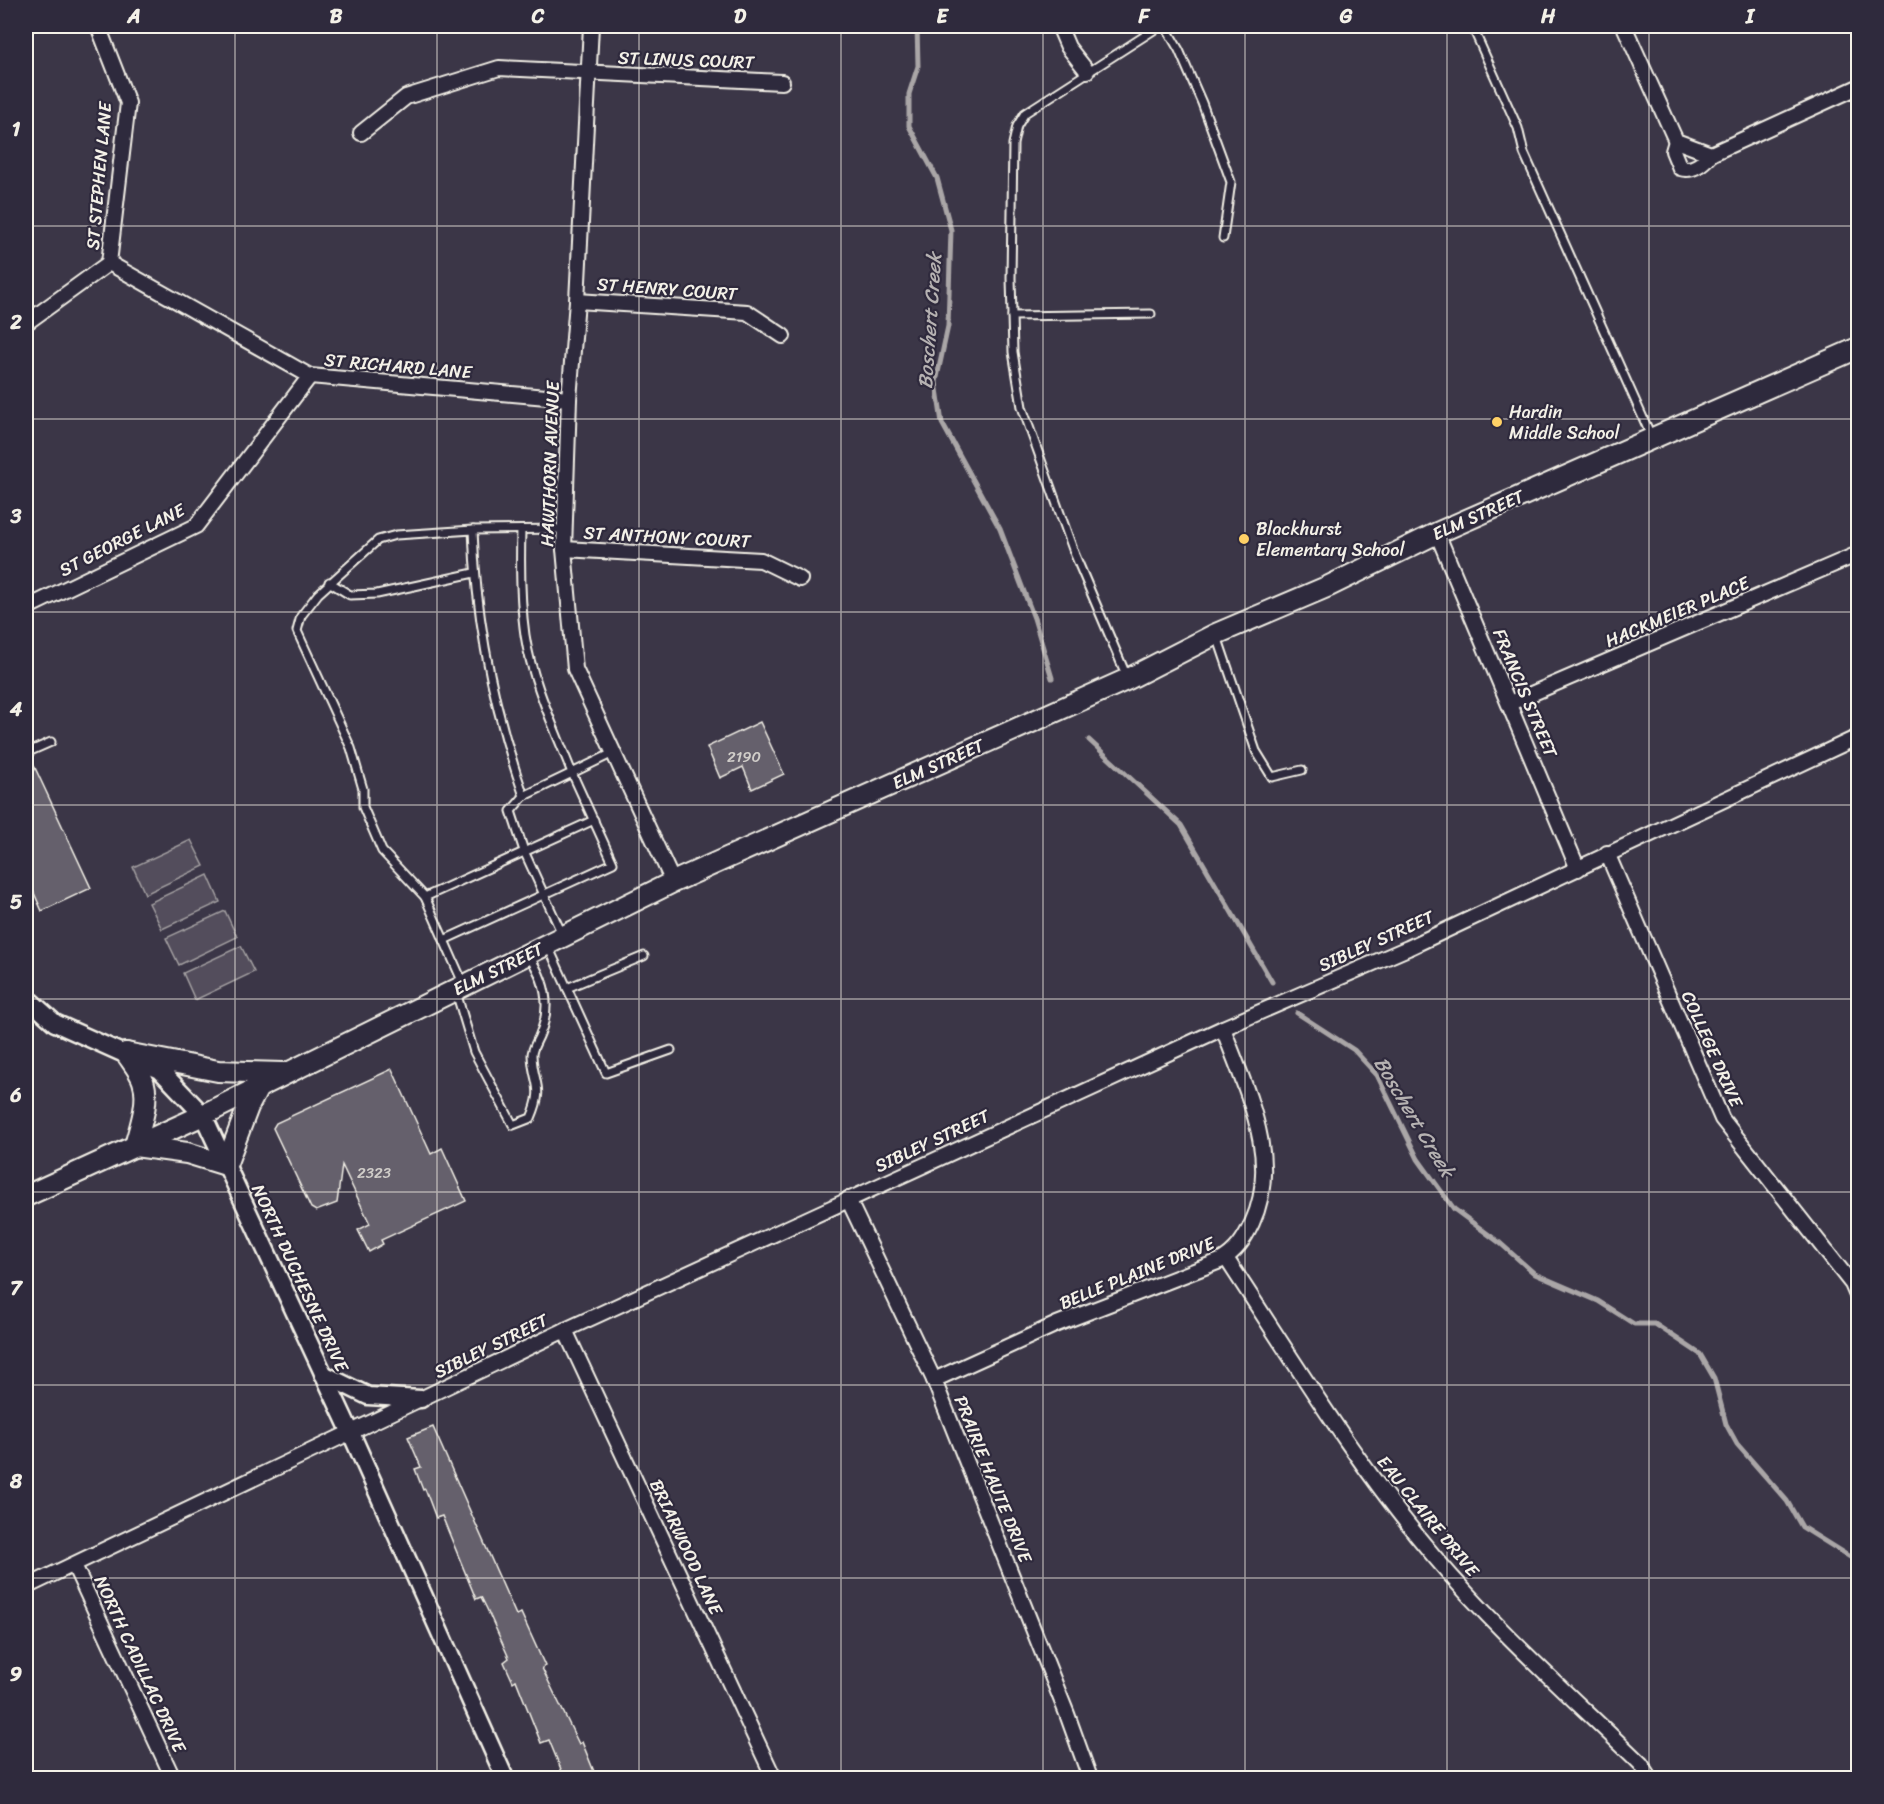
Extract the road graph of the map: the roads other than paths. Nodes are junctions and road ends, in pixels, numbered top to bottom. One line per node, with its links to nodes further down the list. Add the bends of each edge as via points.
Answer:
1 (98, 26): 15 (street, ST STEPHEN LANE, via 128,103)
2 (591, 26): 8 (street, HAWTHORN AVENUE)
3 (1059, 26): 7 (street, via 1068,47)
4 (1162, 26): 7 (lane); 14 (lane, via 1179,50 1231,182)
5 (1472, 26): 24 (lane, via 1518,128 1524,153)
6 (1624, 26): 12 (street)
7 (1087, 71): 18 (lane, via 1026,112 1017,126 1012,144)
8 (587, 74): 9 (street, ST LINUS COURT); 11 (street, ST LINUS COURT, via 499,68 406,96); 16 (street, HAWTHORN AVENUE)
9 (782, 82)
10 (1858, 87): 13 (street)
11 (361, 133)
12 (1676, 141): 13 (street); 13 (street, via 1673,151 1680,168 1687,170 1702,164)
13 (1712, 154)
14 (1223, 238)
15 (109, 263): 19 (street); 22 (street, ST RICHARD LANE)
16 (577, 301): 20 (street, ST HENRY COURT, via 747,312); 23 (street, HAWTHORN AVENUE)
17 (1151, 314): 18 (lane)
18 (1012, 316): 36 (lane, via 1022,406 1074,555)
19 (26, 323)
20 (783, 336)
21 (1858, 348): 24 (main road, ELM STREET)
22 (310, 376): 23 (street, ST RICHARD LANE); 34 (street, ST GEORGE LANE, via 196,526)
23 (569, 399): 25 (street, HAWTHORN AVENUE)
24 (1652, 439): 28 (main road, ELM STREET)
25 (565, 529): 27 (lane); 29 (street, HAWTHORN AVENUE)
26 (473, 530): 27 (lane); 31 (lane); 33 (lane, via 396,535 378,540)
27 (521, 530): 43 (lane, via 519,575 525,637 544,703)
28 (1437, 532): 35 (main road, ELM STREET, via 1329,586); 37 (street, FRANCIS STREET)
29 (564, 549): 32 (street, ST ANTHONY COURT, via 761,560); 41 (street, HAWTHORN AVENUE, via 575,669)
30 (1858, 554): 37 (street, HACKMEIER PLACE)
31 (474, 573): 33 (lane, via 350,596); 44 (lane, via 475,597 503,738)
32 (800, 579)
33 (329, 582): 51 (lane, via 301,616 297,631 351,748 363,789 363,807 382,851)
34 (26, 608)
35 (1216, 634): 36 (main road, ELM STREET); 42 (lane, via 1256,751 1272,777)
36 (1128, 679): 49 (main road, ELM STREET)
37 (1510, 703): 48 (street, FRANCIS STREET)
38 (1858, 738): 47 (street, SIBLEY STREET)
39 (51, 742): 40 (lane)
40 (26, 753)
41 (613, 753): 43 (lane); 49 (street, HAWTHORN AVENUE)
42 (1302, 770)
43 (572, 773): 44 (lane); 45 (lane)
44 (524, 796): 46 (lane, via 511,811)
45 (594, 820): 46 (lane); 50 (lane, via 613,863)
46 (524, 851): 50 (lane); 51 (lane)
47 (1607, 853): 48 (street, SIBLEY STREET); 70 (street, COLLEGE DRIVE, via 1722,1119 1852,1284)
48 (1578, 868): 59 (street, SIBLEY STREET, via 1408,948)
49 (673, 882): 53 (main road, ELM STREET)
50 (544, 894): 52 (lane); 53 (lane)
51 (425, 897): 52 (lane)
52 (444, 940): 56 (lane)
53 (555, 940): 54 (main road, ELM STREET); 57 (lane)
54 (527, 954): 56 (main road, ELM STREET); 56 (lane, via 541,977 547,1014 532,1053 540,1090 531,1118 513,1125 474,1052)
55 (644, 956): 57 (lane)
56 (460, 987): 62 (main road, ELM STREET)
57 (567, 988): 60 (lane, via 606,1073)
58 (26, 997): 61 (street, NORTH DUCHESNE DRIVE, via 55,1023)
59 (1223, 1028): 68 (street, SIBLEY STREET); 69 (street, BELLE PLAINE DRIVE, via 1251,1106 1265,1168 1262,1198 1255,1216 1241,1244)
60 (671, 1050)
61 (126, 1053): 62 (main road, via 218,1071); 64 (street, NORTH DUCHESNE DRIVE, via 160,1070); 65 (main road, via 143,1081 145,1095)
62 (286, 1073): 63 (main road, ELM STREET)
63 (260, 1086): 64 (main road, ELM STREET); 66 (main road)
64 (203, 1115): 65 (main road, ELM STREET); 66 (street, NORTH DUCHESNE DRIVE)
65 (135, 1146): 66 (main road, via 187,1153); 67 (main road, ELM STREET)
66 (226, 1165): 72 (street, NORTH DUCHESNE DRIVE)
67 (26, 1196)
68 (848, 1199): 71 (street, SIBLEY STREET); 73 (street, PRAIRIE HAUTE DRIVE)
69 (1226, 1258): 73 (street, BELLE PLAINE DRIVE, via 1057,1324); 82 (street, EAU CLAIRE DRIVE, via 1358,1459 1434,1557 1641,1764)
70 (1858, 1298)
71 (565, 1330): 74 (street, SIBLEY STREET); 80 (street, BRIARWOOD LANE)
72 (323, 1374): 74 (street, via 368,1396); 75 (street, NORTH DUCHESNE DRIVE)
73 (934, 1380): 81 (street, PRAIRIE HAUTE DRIVE)
74 (421, 1399): 75 (street, SIBLEY STREET)
75 (351, 1433): 76 (street, SIBLEY STREET); 79 (street, NORTH DUCHESNE DRIVE)
76 (74, 1564): 77 (street, SIBLEY STREET); 78 (street, NORTH CADILLAC DRIVE)
77 (26, 1587)
78 (173, 1779)
79 (505, 1779)
80 (774, 1779)
81 (1090, 1779)
82 (1650, 1779)

